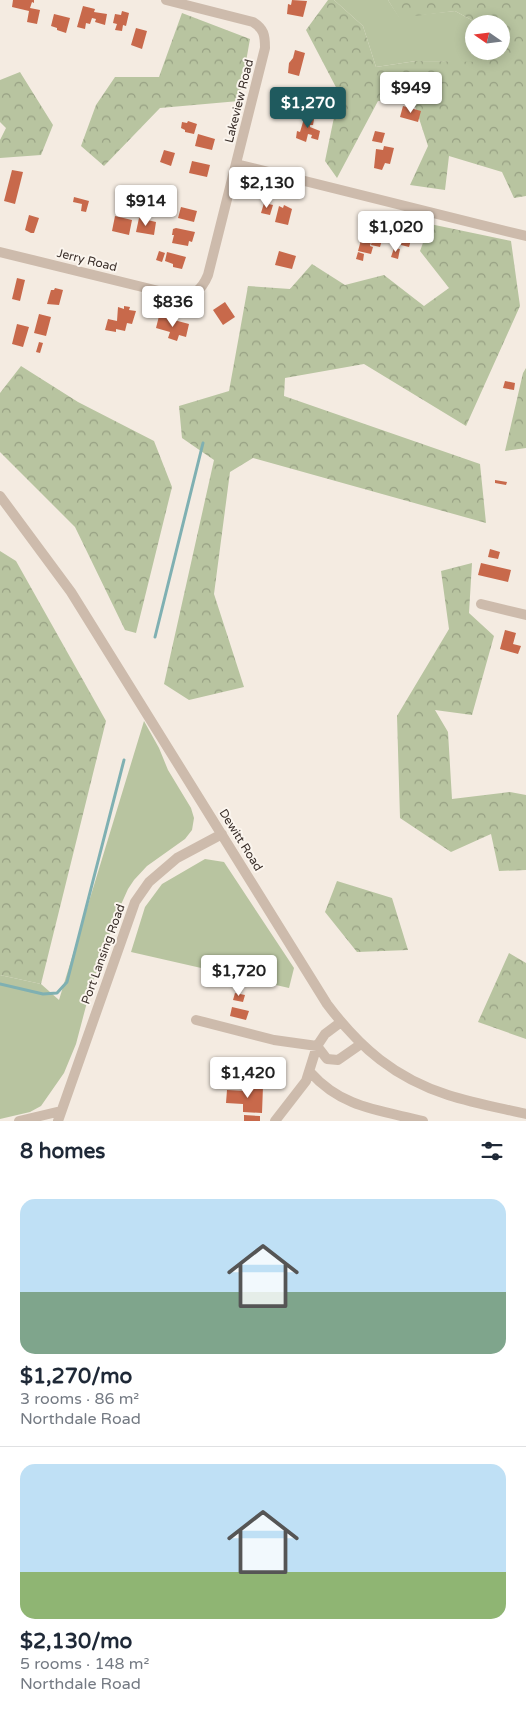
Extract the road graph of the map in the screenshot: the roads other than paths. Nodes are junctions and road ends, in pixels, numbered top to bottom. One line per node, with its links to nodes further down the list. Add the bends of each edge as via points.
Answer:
1 (166, 0): 2 (street, Lakeview Road, via 243,18 262,28 265,48)
2 (236, 164): 3 (street); 5 (street, Lakeview Road, via 208,275 204,286)
3 (526, 236)
4 (0, 252): 5 (street, Jerry Road, via 175,295 186,296)
5 (196, 292)
6 (0, 496): 9 (street, Dewitt Road, via 71,592)
7 (481, 604): 8 (street)
8 (526, 615)
9 (222, 834): 11 (street, Dewitt Road); 15 (street, Port Lansing Road, via 177,858 149,882 135,902)
10 (196, 1020): 13 (street, via 281,1042)
11 (340, 1022): 12 (street, Dewitt Road); 13 (street, via 325,1034)
12 (361, 1044): 13 (street, via 338,1060 328,1059); 16 (street, Dewitt Road, via 398,1073 422,1084 448,1095)
13 (317, 1046): 14 (street)
14 (310, 1072): 18 (street); 19 (street, via 321,1085 350,1102)
15 (59, 1116): 17 (street)
16 (524, 1116)
17 (19, 1121)
18 (275, 1121)
19 (424, 1121)

